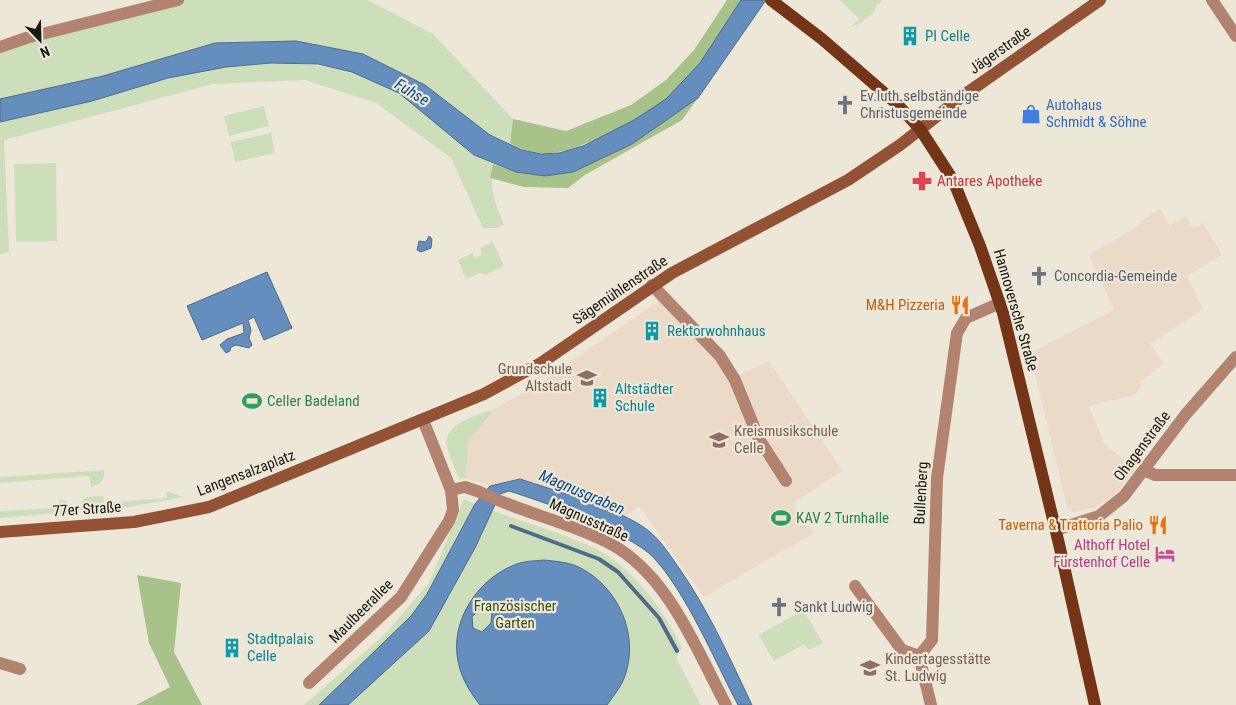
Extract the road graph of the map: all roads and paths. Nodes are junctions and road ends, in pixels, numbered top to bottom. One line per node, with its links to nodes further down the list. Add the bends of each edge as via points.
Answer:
1 (178, 0): 6 (street, via 26,38)
2 (1100, 0): 7 (street, Jägerstraße)
3 (1212, 0): 5 (street)
4 (772, 1): 7 (main road, Hannoversche Straße, via 890,98)
5 (1236, 36)
6 (0, 48)
7 (920, 129): 8 (street, Sägemühlenstraße, via 848,180); 9 (main road, Hannoversche Straße, via 953,180)
8 (652, 285): 11 (street, Sägemühlenstraße, via 541,363 484,394); 15 (street, via 720,356 735,380 760,439)
9 (1000, 303): 18 (main road, Hannoversche Straße); 21 (street, Bullenberg, via 966,318 957,333 937,478 932,640)
10 (1236, 357): 13 (street, Ohagenstraße, via 1186,414)
11 (423, 420): 12 (street, Sägemühlenstraße); 16 (street)
12 (327, 459): 17 (street, Langensalzaplatz, via 209,507)
13 (1144, 470): 14 (street, via 1155,475); 18 (street, Ohagenstraße, via 1110,508 1083,523)
14 (1236, 475)
15 (786, 481)
16 (452, 496): 24 (street, Maulbeerallee, via 449,521 401,597); 25 (street, Magnusstraße, via 465,487 610,544 632,558 672,605)
17 (176, 515): 19 (street, 77er Straße, via 134,522)
18 (1056, 530): 27 (main road, Hannoversche Straße)
19 (0, 532)
20 (855, 586): 21 (street, via 902,650)
21 (919, 656): 26 (street)
22 (0, 663): 23 (street)
23 (20, 669)
24 (309, 682)
25 (726, 705)
26 (931, 705)
27 (1095, 705)

